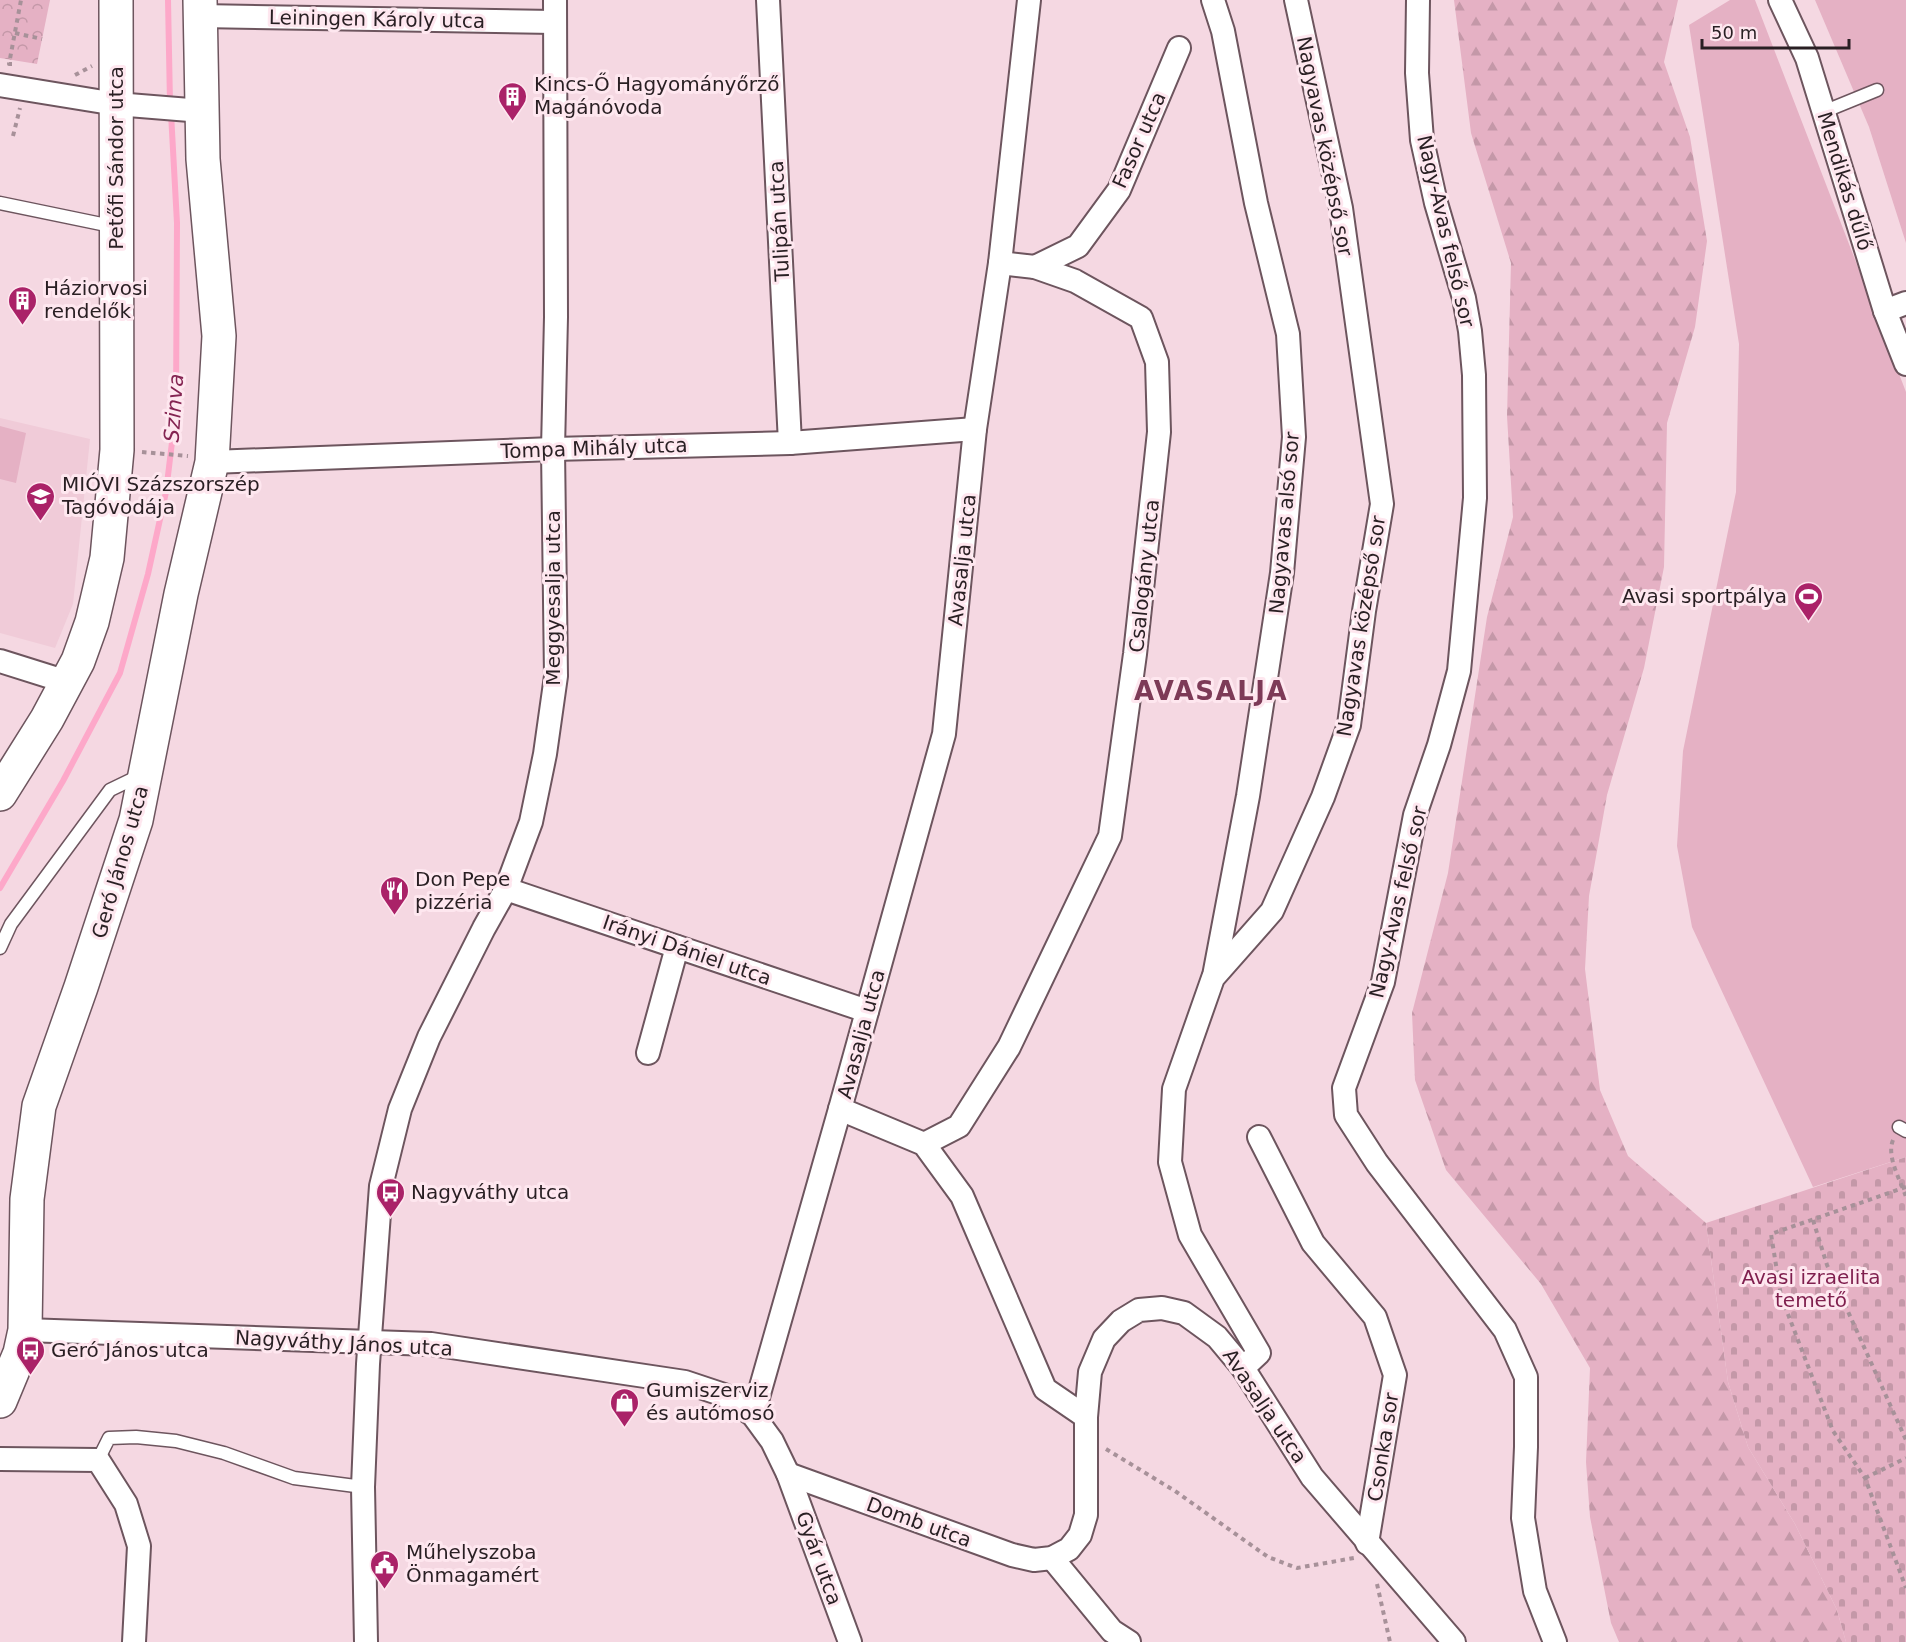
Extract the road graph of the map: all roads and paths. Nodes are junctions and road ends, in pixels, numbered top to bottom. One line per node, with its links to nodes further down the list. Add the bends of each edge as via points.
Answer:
1 (21, 0): 11 (path)
2 (116, 0): 20 (street, Petőfi Sándor utca)
3 (768, 0): 31 (street, Tulipán utca)
4 (1029, 0): 26 (street, Avasalja utca)
5 (1213, 0): 42 (street, Nagyavas alsó sor, via 1288,334 1294,437 1282,573 1248,796)
6 (1296, 0): 42 (street, Nagyavas középső sor, via 1341,208 1382,504 1349,725 1327,787 1272,911)
7 (1418, 0): 74 (street, Nagy-Avas felső sor, via 1417,73 1422,140 1470,331 1475,498 1459,671 1415,815 1383,982 1344,1088 1346,1114 1377,1162 1505,1330 1526,1377 1522,1518 1535,1592)
8 (1780, 0): 22 (street, Mendikás dűlő, via 1807,58)
9 (200, 8): 10 (street, Leiningen Károly utca); 21 (street)
10 (555, 11): 32 (street, Meggyesalja utca)
11 (15, 33): 12 (path); 15 (path, via 9,64)
12 (42, 39)
13 (1179, 48): 27 (street, Fasor utca, via 1119,190 1078,246)
14 (101, 61): 16 (path, via 76,75)
15 (20, 66)
16 (65, 74)
17 (0, 85): 18 (street)
18 (24, 89): 20 (street); 23 (path)
19 (1877, 90): 22 (lane)
20 (116, 104): 21 (street); 25 (street, Petőfi Sándor utca)
21 (202, 111): 34 (street, via 219,336)
22 (1823, 112): 28 (street, Mendikás dűlő)
23 (13, 136)
24 (0, 203): 25 (lane)
25 (116, 227): 33 (street, Petőfi Sándor utca)
26 (1000, 263): 27 (street, Csalogány utca); 30 (street, Avasalja utca)
27 (1035, 267): 48 (street, Csalogány utca, via 1075,281 1141,318 1157,362 1160,432 1135,654 1110,836 1009,1047 959,1126)
28 (1896, 307): 29 (street, Mendikás dűlő)
29 (1906, 364)
30 (975, 429): 31 (street, Tompa Mihály utca); 43 (street, Avasalja utca, via 944,734)
31 (790, 443): 32 (street, Tompa Mihály utca)
32 (553, 449): 34 (street, Tompa Mihály utca); 39 (street, Meggyesalja utca, via 556,676 531,822)
33 (117, 450): 34 (path); 36 (street, Petőfi Sándor utca, via 107,558 92,622)
34 (202, 459): 37 (street, Geró János utca, via 182,594)
35 (0, 661): 36 (street)
36 (67, 682): 38 (street, Petőfi Sándor utca)
37 (146, 773): 41 (lane, via 110,790 11,924); 52 (street, Geró János utca, via 133,831 39,1106)
38 (0, 794)
39 (506, 889): 40 (street, Irányi Dániel utca); 53 (street, Meggyesalja utca, via 429,1037 400,1109 381,1186)
40 (677, 947): 43 (street, Irányi Dániel utca); 44 (street)
41 (0, 948)
42 (1213, 978): 54 (street, Nagyavas középső sor, via 1174,1089 1170,1162 1190,1235 1259,1353)
43 (867, 1011): 45 (street, Avasalja utca)
44 (648, 1053)
45 (840, 1109): 48 (street, Avasalja utca); 56 (street, Avasalja utca)
46 (1902, 1129): 49 (path, via 1891,1146)
47 (1259, 1137): 65 (street, Csonka sor, via 1313,1243 1375,1317 1395,1375)
48 (924, 1144): 57 (street, via 962,1196 1045,1389)
49 (1904, 1187): 50 (path); 51 (path)
50 (1906, 1197)
51 (1813, 1220): 58 (path, via 1827,1264); 63 (path, via 1771,1234 1781,1296 1833,1431)
52 (13, 1329): 53 (street, Nagyváthy János utca); 55 (street, Geró János utca, via 20,1353)
53 (370, 1342): 56 (street, Nagyváthy János utca, via 431,1344 685,1382 724,1395); 64 (street, Meggyesalja utca)
54 (1243, 1368): 57 (street, Avasalja utca, via 1217,1337 1184,1313 1162,1308 1138,1310 1121,1320 1104,1339 1090,1372); 65 (street, Avasalja utca)
55 (0, 1401)
56 (753, 1415): 62 (street, Nagyváthy János utca, via 772,1441)
57 (1085, 1427): 65 (path, via 1268,1557 1297,1568); 66 (street, via 1086,1515 1080,1535 1069,1549)
58 (1906, 1440)
59 (1906, 1458): 63 (path)
60 (0, 1459): 61 (street)
61 (98, 1460): 64 (lane, via 109,1438 176,1441 294,1478); 69 (street, via 126,1504 139,1546)
62 (788, 1474): 66 (street, Domb utca, via 1012,1555 1034,1560); 71 (street, Gyár utca)
63 (1865, 1478): 67 (path)
64 (363, 1487): 70 (street, Meggyesalja utca)
65 (1361, 1550): 72 (path); 73 (street, Avasalja utca)
66 (1052, 1558): 68 (street)
67 (1906, 1588)
68 (1119, 1638)
69 (134, 1642)
70 (366, 1642)
71 (850, 1642)
72 (1390, 1642)
73 (1454, 1642)
74 (1555, 1642)

